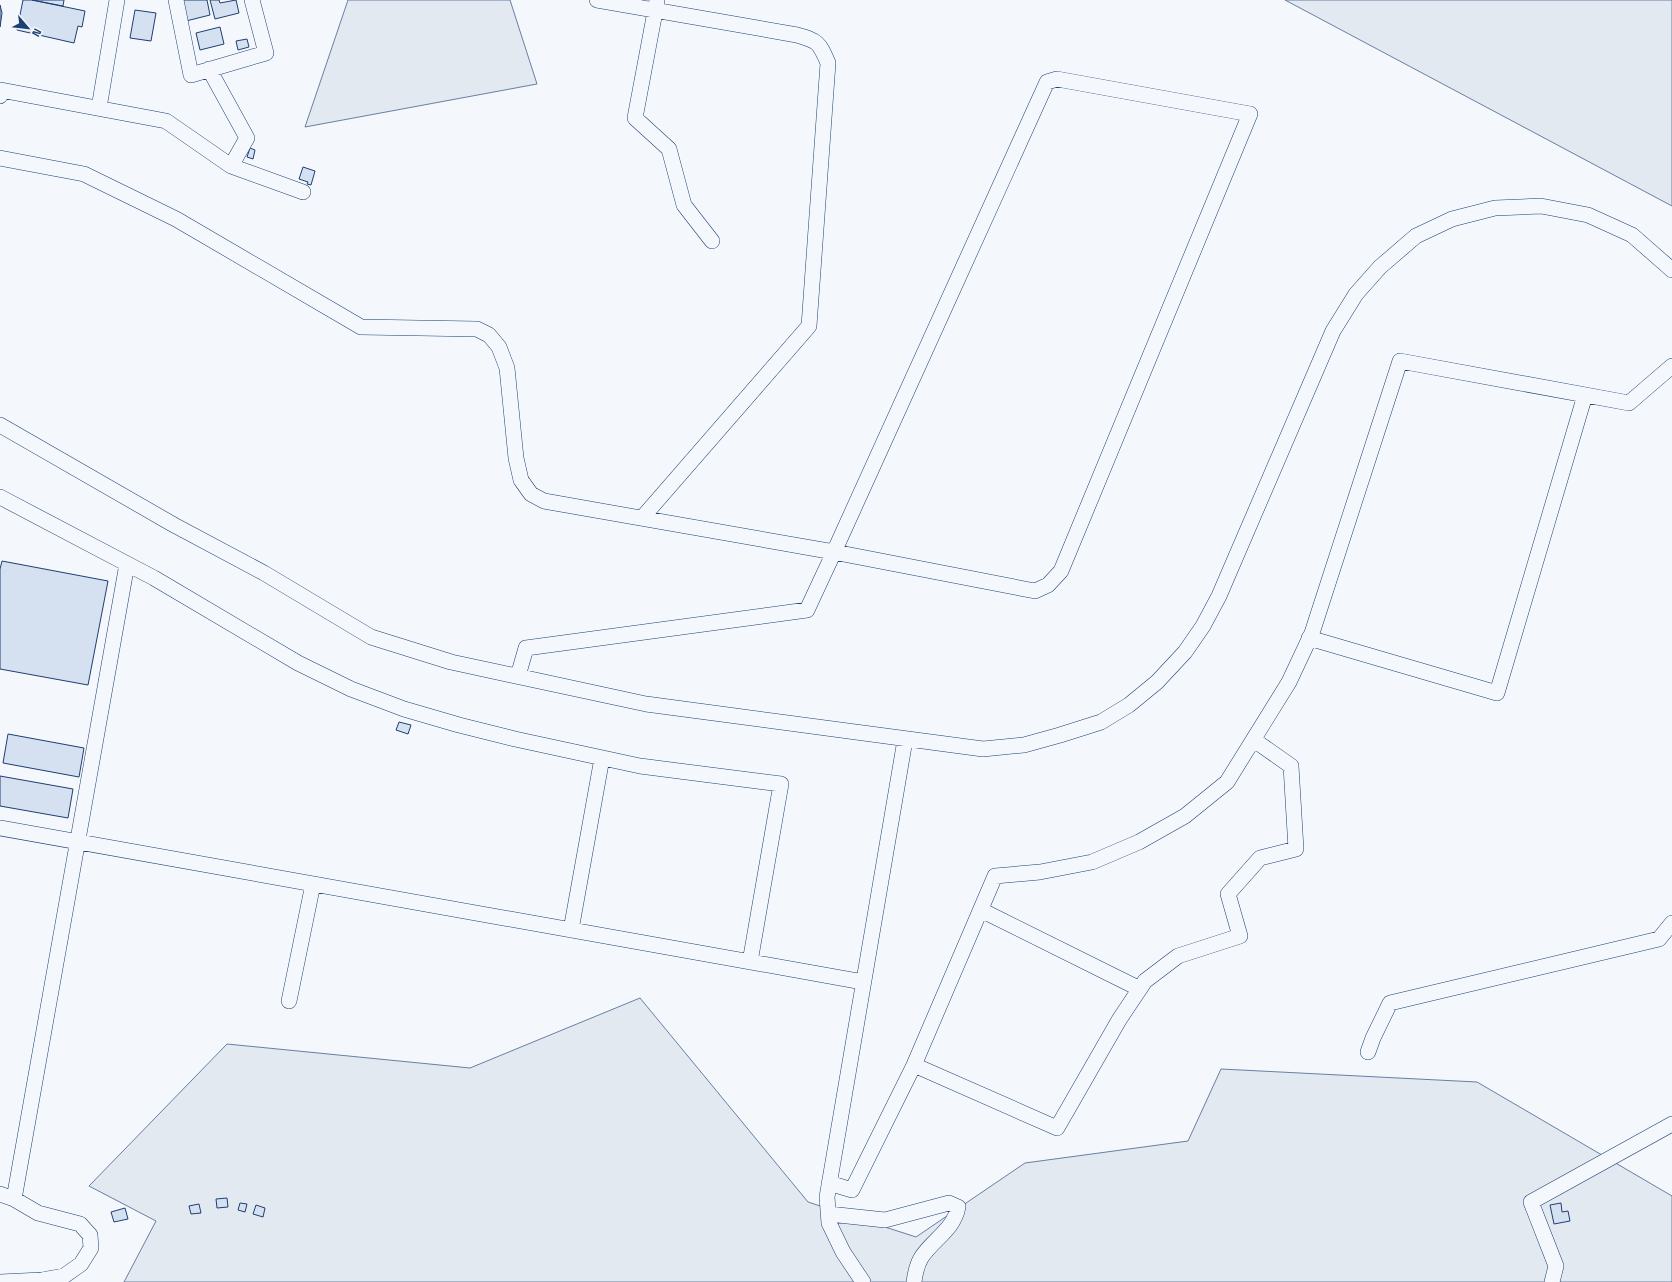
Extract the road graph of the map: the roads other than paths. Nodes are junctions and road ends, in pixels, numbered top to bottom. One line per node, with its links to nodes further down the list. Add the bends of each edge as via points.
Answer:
1 (117, 0): 8 (street)
2 (176, 0): 6 (street, via 191,75)
3 (252, 0): 6 (street, via 266,53)
4 (597, 0): 5 (street)
5 (656, 5): 12 (street, via 635,118 669,149 684,205); 18 (street, via 812,40 821,46 828,63 809,326)
6 (209, 69): 10 (street, via 247,138)
7 (0, 96): 8 (street, via 1,90)
8 (99, 108): 10 (street, via 166,121)
9 (0, 158): 18 (street, via 84,174 176,219 361,327 477,330 489,334 499,347 508,368 516,458 521,480 531,494 544,501)
10 (231, 166): 11 (street)
11 (303, 192)
12 (712, 241)
13 (1672, 270): 23 (street, via 1632,235 1588,215 1541,206 1495,208 1452,218 1416,236 1380,267 1356,294 1333,331 1219,596 1199,633 1157,682 1129,705 1101,722 1024,745 983,749)
14 (1672, 366): 15 (street, via 1629,403)
15 (1585, 395): 21 (street, via 1400,361); 21 (street, via 1497,693)
16 (0, 425): 22 (street, via 174,525 264,573 371,637 451,662)
17 (0, 497): 20 (street)
18 (642, 518): 19 (street)
19 (834, 552): 19 (street, via 1035,591 1057,576 1250,114 1057,80 1047,82); 22 (street, via 807,610 526,648)
20 (127, 564): 25 (street, via 298,663 351,689 404,709 459,725); 27 (street)
21 (1309, 638): 24 (street, via 1289,682)
22 (518, 676): 23 (street, via 646,704)
23 (905, 740): 33 (street)
24 (1254, 740): 29 (street, via 1227,782 1185,816 1140,842 1092,862 1040,872 995,876); 34 (street, via 1291,766 1296,849 1260,858 1228,894 1240,936 1178,956 1145,980)
25 (602, 758): 31 (street); 32 (street, via 640,766 781,784)
26 (0, 828): 27 (street)
27 (78, 842): 28 (street); 40 (street)
28 (313, 884): 31 (street); 35 (street)
29 (981, 910): 34 (street); 37 (street)
30 (1671, 926): 36 (street, via 1659,939 1390,1002)
31 (572, 930): 32 (street)
32 (750, 962): 33 (street)
33 (863, 982): 39 (street)
34 (1140, 989): 37 (street, via 1119,1020 1057,1128)
35 (289, 1001)
36 (1368, 1052)
37 (914, 1065): 39 (street, via 852,1190)
38 (1672, 1124): 45 (street, via 1531,1202 1556,1266)
39 (829, 1183): 41 (street)
40 (7, 1197): 42 (street, via 38,1213 80,1224 90,1235 91,1248 81,1264 64,1276)
41 (828, 1214): 43 (street, via 829,1223 843,1252); 44 (street, via 885,1220 949,1203 958,1207 956,1217 921,1258)
42 (0, 1282)
43 (863, 1282)
44 (914, 1282)
45 (1552, 1282)

